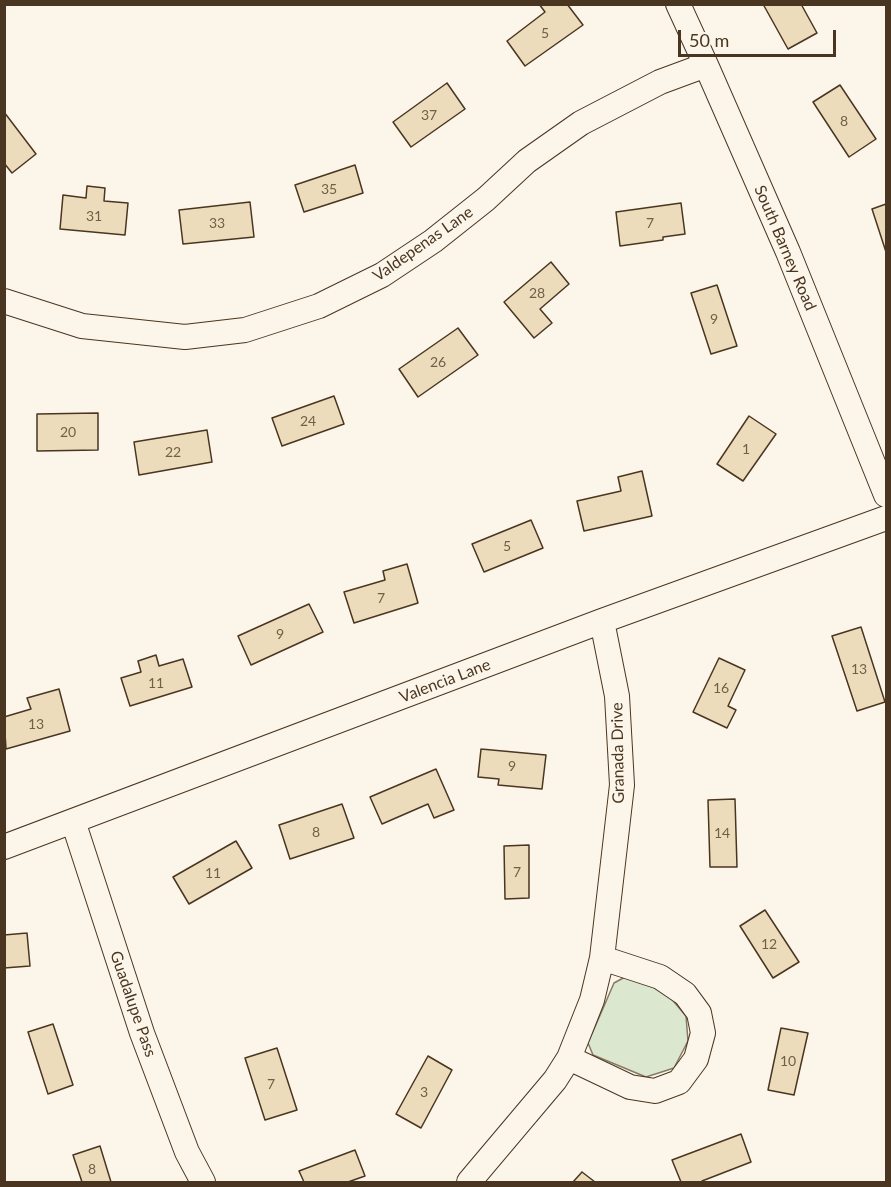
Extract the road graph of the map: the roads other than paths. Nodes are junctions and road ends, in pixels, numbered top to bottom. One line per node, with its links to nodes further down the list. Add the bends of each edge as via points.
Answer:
1 (678, 4): 2 (street, South Barney Road)
2 (706, 65): 3 (street, Valdepenas Lane, via 660,82 581,123 527,161 486,200 433,241 382,275 319,306 245,330 185,337 82,326); 4 (street, South Barney Road, via 788,252)
3 (4, 301)
4 (886, 495)
5 (886, 518): 6 (street, Valencia Lane)
6 (602, 621): 7 (street, Valencia Lane); 9 (street, Granada Drive, via 617,696 622,785)
7 (73, 821): 8 (street, Valencia Lane); 11 (street, Guadalupe Pass, via 142,1033)
8 (4, 847)
9 (602, 958): 10 (street, Granada Drive, via 592,1000); 10 (street, via 660,977 686,994 699,1013 703,1033 696,1059 679,1082 655,1091 630,1087)
10 (569, 1058): 12 (street, Granada Drive)
11 (203, 1182)
12 (469, 1182)

